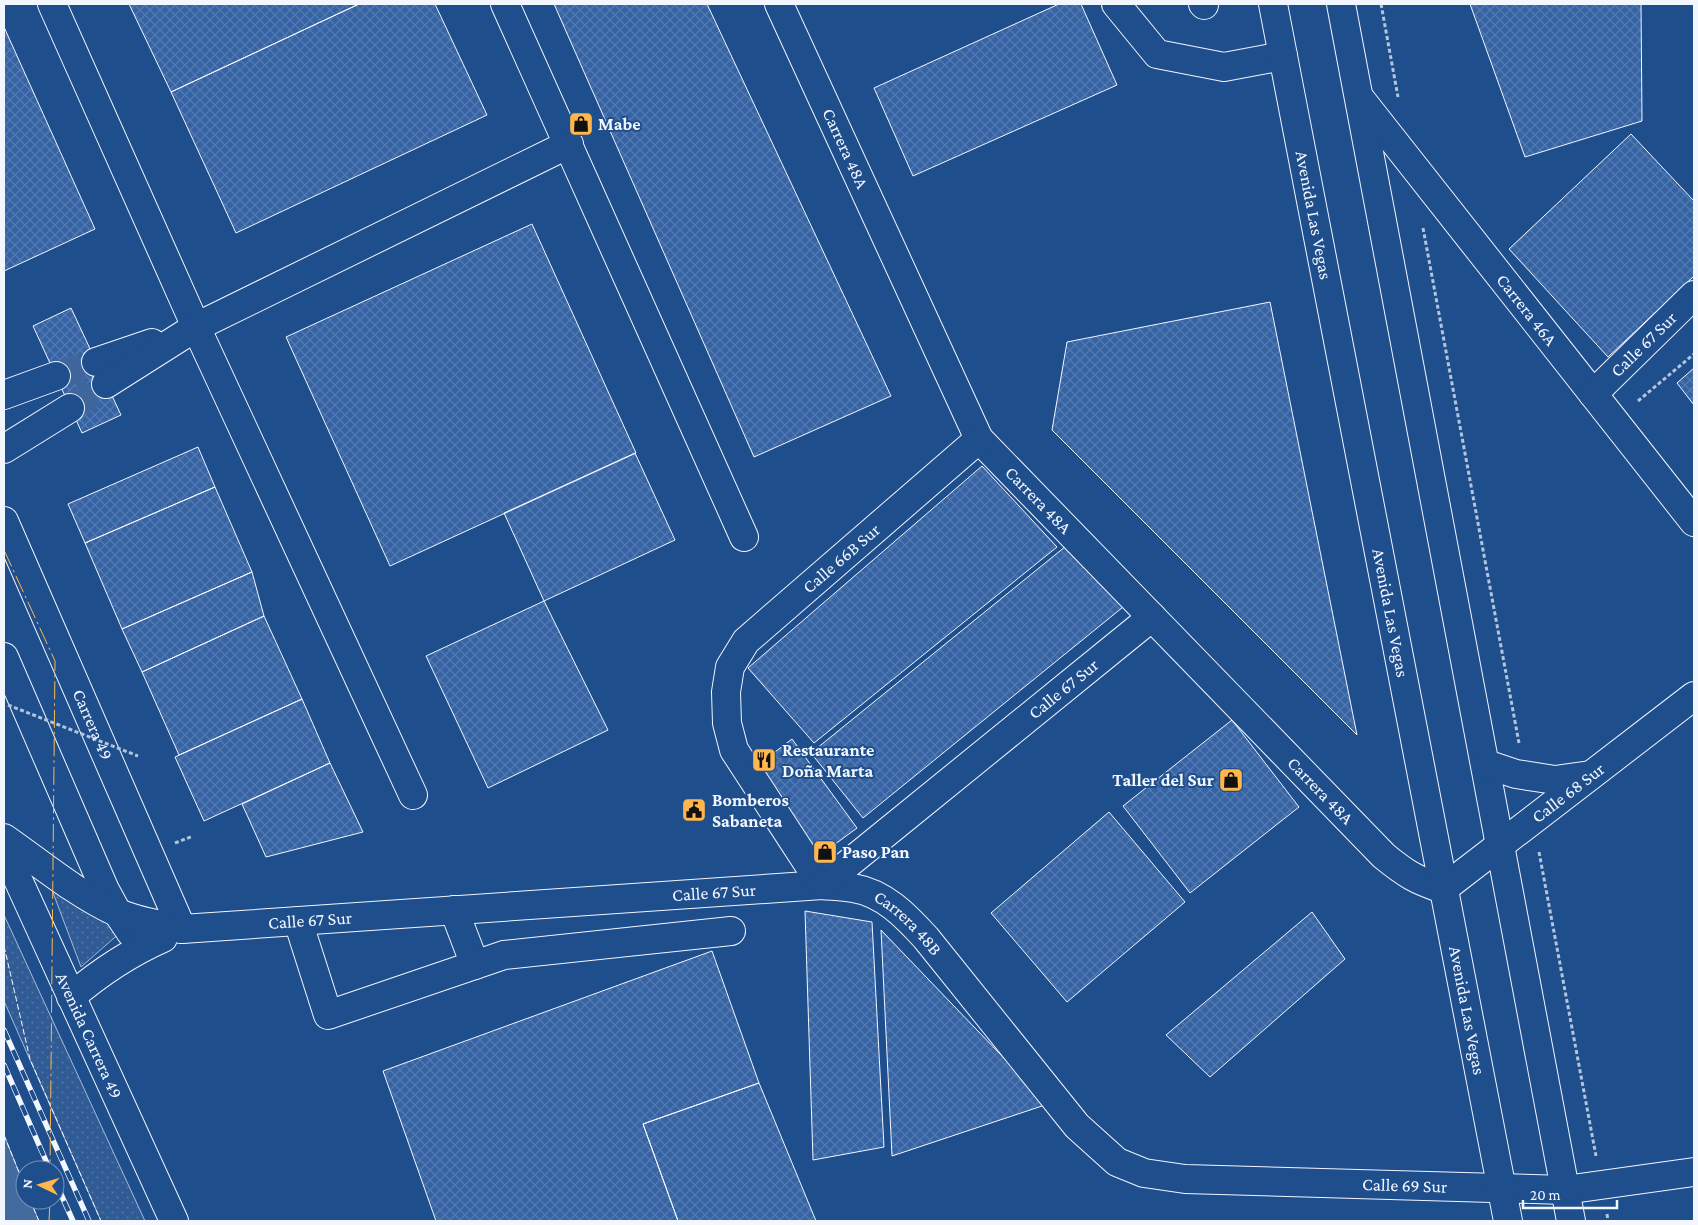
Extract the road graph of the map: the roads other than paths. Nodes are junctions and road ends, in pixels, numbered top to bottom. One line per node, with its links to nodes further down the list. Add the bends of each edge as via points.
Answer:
1 (52, 4): 11 (main road)
2 (505, 4): 9 (main road)
3 (779, 4): 17 (main road, Carrera 48A)
4 (1116, 4): 7 (main road, via 1157,54 1224,67)
5 (1273, 4): 7 (main road, Avenida Las Vegas)
6 (1341, 4): 8 (main road)
7 (1283, 56): 33 (main road, Avenida Las Vegas)
8 (1359, 97): 14 (main road, Carrera 46A); 26 (main road)
9 (569, 144): 11 (main road); 21 (main road)
10 (1694, 295): 14 (main road, Calle 67 Sur)
11 (196, 327): 12 (main road); 28 (main road)
12 (101, 373)
13 (56, 376): 15 (main road)
14 (1593, 394): 20 (main road, Carrera 46A)
15 (4, 395)
16 (70, 408): 18 (main road)
17 (979, 439): 23 (main road, Carrera 48A); 32 (main road, Calle 66B Sur, via 746,641 730,668 726,692 727,723 734,750)
18 (4, 449)
19 (4, 521): 22 (main road, Carrera 49)
20 (1694, 522)
21 (744, 537)
22 (11, 559): 37 (main road, Carrera 49)
23 (1152, 617): 32 (main road, Calle 67 Sur); 33 (main road, Carrera 48A, via 1384,856 1406,874)
24 (4, 657): 35 (main road)
25 (1694, 696): 27 (main road, Calle 68 Sur)
26 (1486, 764): 27 (main road, via 1516,774 1555,780); 30 (main road)
27 (1591, 775): 30 (main road, Calle 68 Sur)
28 (412, 795)
29 (4, 838): 35 (main road, Calle 67 Sur, via 65,882)
30 (1501, 844): 33 (main road, Calle 68 Sur); 45 (main road)
31 (4, 849): 41 (main road, Avenida Carrera 49)
32 (822, 886): 34 (main road, Calle 67 Sur); 42 (main road, Carrera 48B, via 854,888 878,896 905,916 1077,1126)
33 (1443, 889): 44 (main road, Avenida Las Vegas)
34 (454, 910): 36 (main road, Calle 67 Sur); 40 (main road)
35 (117, 912): 37 (main road, Calle 67 Sur); 39 (main road, via 131,933)
36 (298, 921): 37 (main road, Calle 67 Sur); 40 (main road, via 328,1015)
37 (182, 929): 39 (main road, Calle 67 Sur)
38 (731, 931): 40 (main road, via 504,955)
39 (147, 945): 41 (main road, Calle 67 Sur, via 123,958)
40 (475, 965)
41 (71, 997): 46 (main road, Avenida Carrera 49)
42 (1117, 1162): 44 (main road, Calle 69 Sur, via 1144,1173 1185,1180)
43 (1694, 1172): 45 (main road, Calle 69 Sur)
44 (1502, 1188): 45 (main road, Calle 69 Sur); 47 (main road, Avenida Las Vegas)
45 (1566, 1190): 48 (main road)
46 (174, 1221)
47 (1508, 1221)
48 (1571, 1221)

